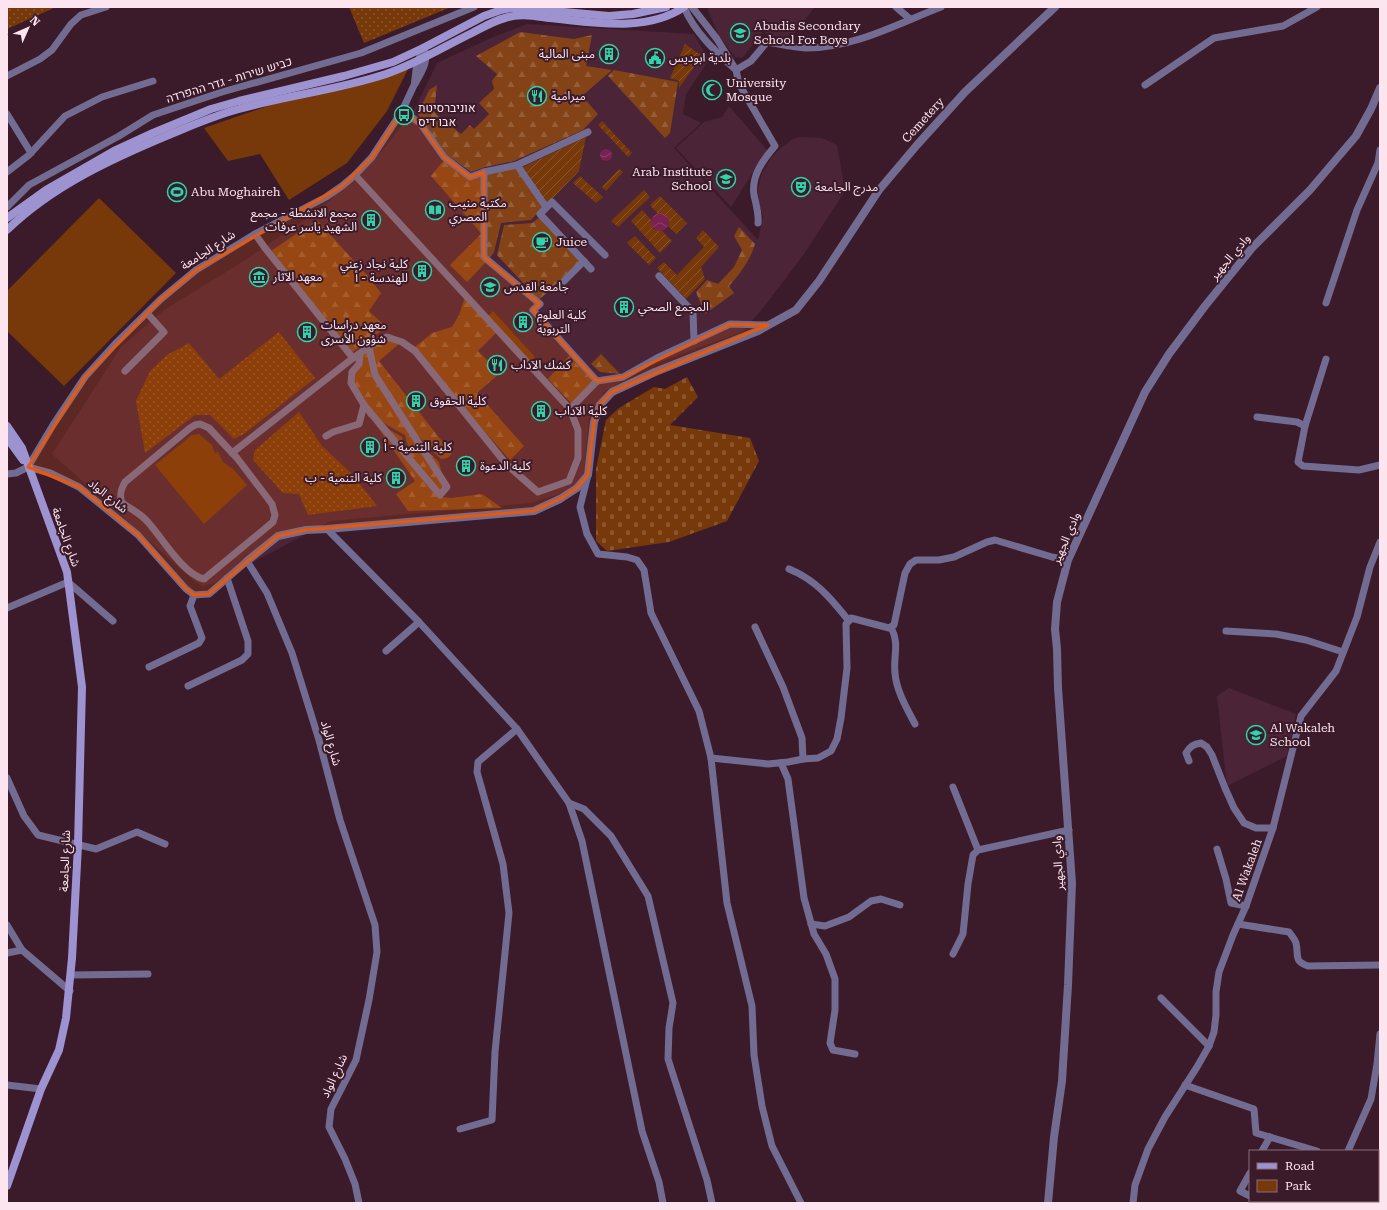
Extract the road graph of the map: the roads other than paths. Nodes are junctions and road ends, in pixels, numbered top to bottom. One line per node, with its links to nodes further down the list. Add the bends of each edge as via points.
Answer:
1 (106, 7): 14 (street, via 81,15 52,50)
2 (474, 7): 28 (street, כביש שירות - גדר ההפרדה, via 361,53 222,92 153,115 29,185)
3 (666, 7): 11 (main road, via 608,16 511,8 484,16)
4 (684, 7): 11 (main road, via 653,20 621,25 523,15 505,17); 13 (street, via 699,33)
5 (692, 7): 13 (street)
6 (896, 7): 10 (street)
7 (941, 7): 10 (street)
8 (1056, 7): 41 (street, Cemetery, via 964,92 879,190 819,281 796,310)
9 (1317, 7): 17 (street, via 1282,26 1214,38)
10 (910, 19): 13 (street, via 876,35 831,46 806,48 767,42 751,61)
11 (425, 52): 12 (street, شارع الجامعة); 16 (street, شارع الجامعة, via 423,67); 30 (main road, via 344,76 211,109 114,151 46,190)
12 (419, 61): 16 (street, شارع الجامعة); 32 (main road, via 349,85 239,109 196,124 122,156 65,185)
13 (736, 70): 31 (street, via 739,84 775,146 761,163 756,175 754,188)
14 (7, 76)
15 (153, 81): 23 (street, via 102,97 65,116)
16 (415, 83): 19 (street, شارع الجامعة)
17 (1145, 85)
18 (1379, 92): 62 (street, وادي الجهير, via 1356,136 1310,190 1252,248 1169,354 1146,392)
19 (402, 111): 26 (street, via 420,124 444,157 470,177); 27 (street, شارع الجامعة, via 372,157)
20 (7, 114): 23 (street)
21 (588, 132): 24 (street)
22 (1380, 150): 39 (street, via 1378,163 1357,210)
23 (31, 153): 25 (street)
24 (517, 165): 26 (street); 29 (street)
25 (7, 172)
26 (484, 172): 47 (street, via 484,257 540,304 533,310)
27 (355, 175): 33 (street, شارع الجامعة, via 326,196); 49 (street)
28 (7, 207)
29 (546, 207): 34 (street, via 552,202); 35 (street, via 540,214)
30 (7, 218)
31 (758, 223)
32 (7, 230)
33 (255, 234): 40 (street, شارع الجامعة, via 196,270); 44 (street)
34 (605, 254)
35 (584, 261): 36 (street); 38 (street)
36 (591, 269)
37 (659, 276): 42 (street, via 693,312)
38 (564, 281)
39 (1326, 303)
40 (147, 312): 46 (street, via 164,332); 57 (street, شارع الجامعة, via 85,378)
41 (768, 325): 42 (street, via 730,324); 59 (street, Cemetery, via 612,392 600,405 594,422)
42 (694, 341): 47 (street, via 657,358 623,378)
43 (369, 347): 44 (street); 48 (street, via 375,375 447,487 440,495); 49 (street, via 386,337 402,342 415,351 507,465 538,492 569,481 578,458 578,430)
44 (356, 357): 48 (street, via 358,364 352,372 351,383); 55 (street)
45 (1326, 359): 52 (street)
46 (125, 371)
47 (598, 381): 49 (street)
48 (364, 405): 53 (street, via 359,424)
49 (570, 409)
50 (1257, 417): 52 (street, via 1297,422)
51 (7, 426): 57 (main road, via 22,448)
52 (1305, 426): 56 (street, via 1298,462 1303,466 1360,470)
53 (326, 436)
54 (7, 438): 57 (main road)
55 (232, 453): 55 (street, via 209,428 200,424 195,425 125,482 121,489 122,503 145,519 196,578 204,579 210,575 273,522 276,515 272,504)
56 (1380, 464)
57 (28, 467): 58 (street); 66 (main road, شارع الجامعة, via 67,572); 67 (street, شارع الواد, via 50,473 79,486 138,535)
58 (7, 474)
59 (588, 475): 60 (street, via 577,488 534,511); 81 (street, via 580,507 587,534 598,554 637,560 644,570 652,613 699,711)
60 (327, 529): 63 (street, via 278,536); 71 (street)
61 (1380, 542): 76 (street, Al Wakaleh)
62 (1068, 560): 73 (street, via 995,540 954,557 916,560 905,573 894,625); 89 (street, وادي الجهير, via 1057,602 1055,629)
63 (247, 561): 65 (street); 121 (street, شارع الواد, via 267,593 292,653 340,820 376,925 377,952 370,1000 356,1060 331,1109 329,1127 355,1184)
64 (789, 569): 70 (street, via 818,587)
65 (227, 578): 67 (street, via 209,594); 78 (street, via 248,641 248,654 242,660)
66 (68, 582): 68 (street); 69 (street); 91 (main road, شارع الجامعة, via 82,687)
67 (194, 596): 77 (street, via 190,606 202,638 199,643)
68 (7, 608)
69 (114, 621)
70 (849, 621): 73 (street, via 851,618); 82 (street, via 846,624 847,668 837,738 831,751 818,758)
71 (419, 622): 75 (street); 80 (street)
72 (755, 627): 82 (street, via 802,738)
73 (891, 627): 79 (street, via 896,637 896,679)
74 (1226, 631): 76 (street, via 1276,634)
75 (386, 651)
76 (1344, 652): 88 (street, Al Wakaleh, via 1336,671 1301,716)
77 (149, 667)
78 (188, 686)
79 (915, 724)
80 (518, 729): 87 (street); 113 (street, via 478,762 477,772 503,864 509,912 495,1052 492,1120)
81 (711, 758): 84 (street); 124 (street, via 727,903 752,1006 754,1055 762,1106 772,1146)
82 (803, 759): 84 (street)
83 (1189, 762): 88 (street, via 1186,753 1190,747 1201,743 1207,747 1234,808 1244,823 1256,828)
84 (781, 763): 96 (street, via 788,779 804,898)
85 (7, 778): 91 (street, via 24,816 38,835)
86 (953, 787): 93 (street)
87 (569, 803): 122 (street, via 582,841 642,1131 659,1182); 123 (street, via 584,809 611,836 648,896 673,1003 668,1028 668,1059)
88 (1273, 828): 95 (street, Al Wakaleh)
89 (1069, 830): 93 (street); 125 (street, وادي الجهير, via 1072,883 1068,985 1062,1081)
90 (165, 844): 91 (street, via 137,832 96,849)
91 (78, 845): 104 (main road, شارع الجامعة)
92 (1218, 849): 95 (street, via 1231,903)
93 (978, 850): 101 (street, via 973,855 963,934)
94 (900, 905): 96 (street, via 882,899 871,901 849,917 825,926)
95 (1246, 906): 97 (street, Al Wakaleh)
96 (811, 924): 109 (street, via 835,979 835,1010 830,1043 833,1050)
97 (1238, 924): 102 (street, via 1289,932 1296,941 1297,958 1308,966); 108 (street, Al Wakaleh, via 1219,972 1214,1032)
98 (7, 925): 99 (street)
99 (22, 950): 100 (street); 105 (street)
100 (7, 953)
101 (953, 954)
102 (1380, 965)
103 (148, 974): 104 (street)
104 (71, 975): 105 (main road, شارع الجامعة)
105 (70, 991): 112 (main road, شارع الجامعة, via 58,1050)
106 (1161, 998): 108 (street)
107 (1380, 1034): 117 (street, via 1371,1099)
108 (1209, 1046): 110 (street, Al Wakaleh)
109 (855, 1054)
110 (1185, 1085): 114 (street, via 1254,1109 1256,1133); 126 (street, Al Wakaleh, via 1148,1149 1135,1185)
111 (7, 1086): 112 (street)
112 (41, 1089): 119 (main road, شارع الجامعة)
113 (460, 1129)
114 (1270, 1137): 115 (street); 116 (street)
115 (1263, 1150)
116 (1314, 1150)
117 (1348, 1150)
118 (1249, 1175): 120 (street, via 1240,1191)
119 (7, 1186)
120 (1249, 1196)
121 (359, 1203)
122 (663, 1203)
123 (712, 1203)
124 (801, 1203)
125 (1048, 1203)
126 (1133, 1203)

